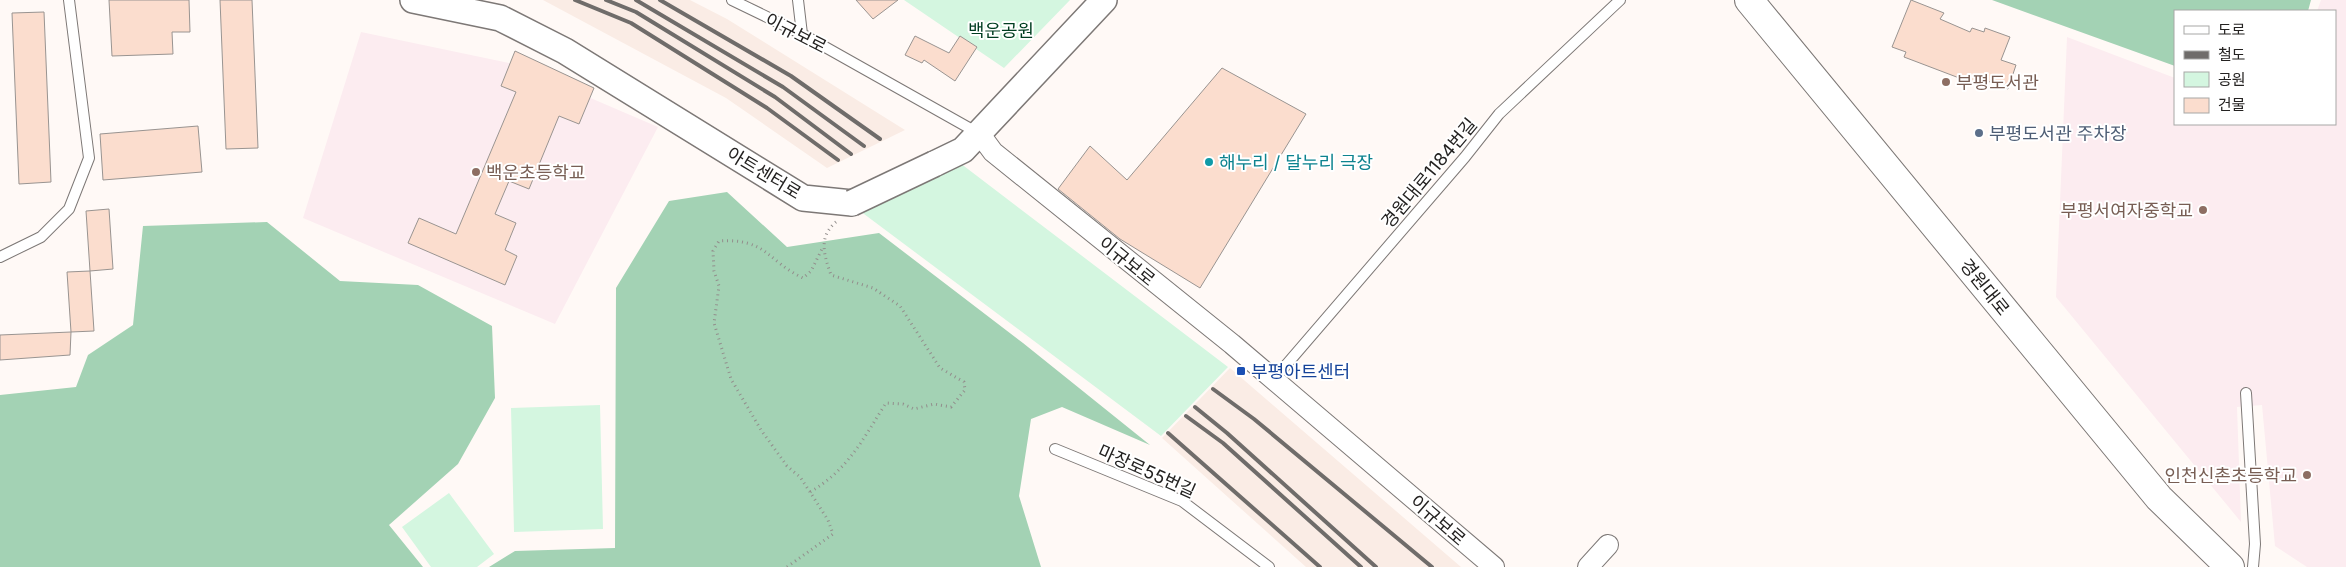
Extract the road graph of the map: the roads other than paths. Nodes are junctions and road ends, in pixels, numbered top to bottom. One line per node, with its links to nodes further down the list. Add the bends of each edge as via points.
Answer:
1 (69, 0): 10 (lane, via 89,158 69,209 41,237)
2 (413, 0): 9 (street, 아트센터로, bridge, via 500,18 565,51 804,198 846,211 963,150)
3 (732, 0): 8 (lane, 이규보로)
4 (798, 0): 8 (lane)
5 (1104, 0): 9 (street)
6 (1620, 0): 11 (lane, 경원대로1184번길, via 1499,114)
7 (1750, 0): 18 (main road, 경원대로, via 2159,498)
8 (802, 34): 9 (lane, 이규보로)
9 (979, 133): 11 (street, 이규보로, via 992,152)
10 (0, 257)
11 (1274, 379): 16 (street, 이규보로)
12 (2246, 393): 19 (lane, via 2255,544)
13 (1055, 449): 15 (lane, 마장로55번길, via 1182,501)
14 (1608, 545): 17 (street)
15 (1269, 567)
16 (1494, 567)
17 (1588, 567)
18 (2230, 567)
19 (2253, 567)

